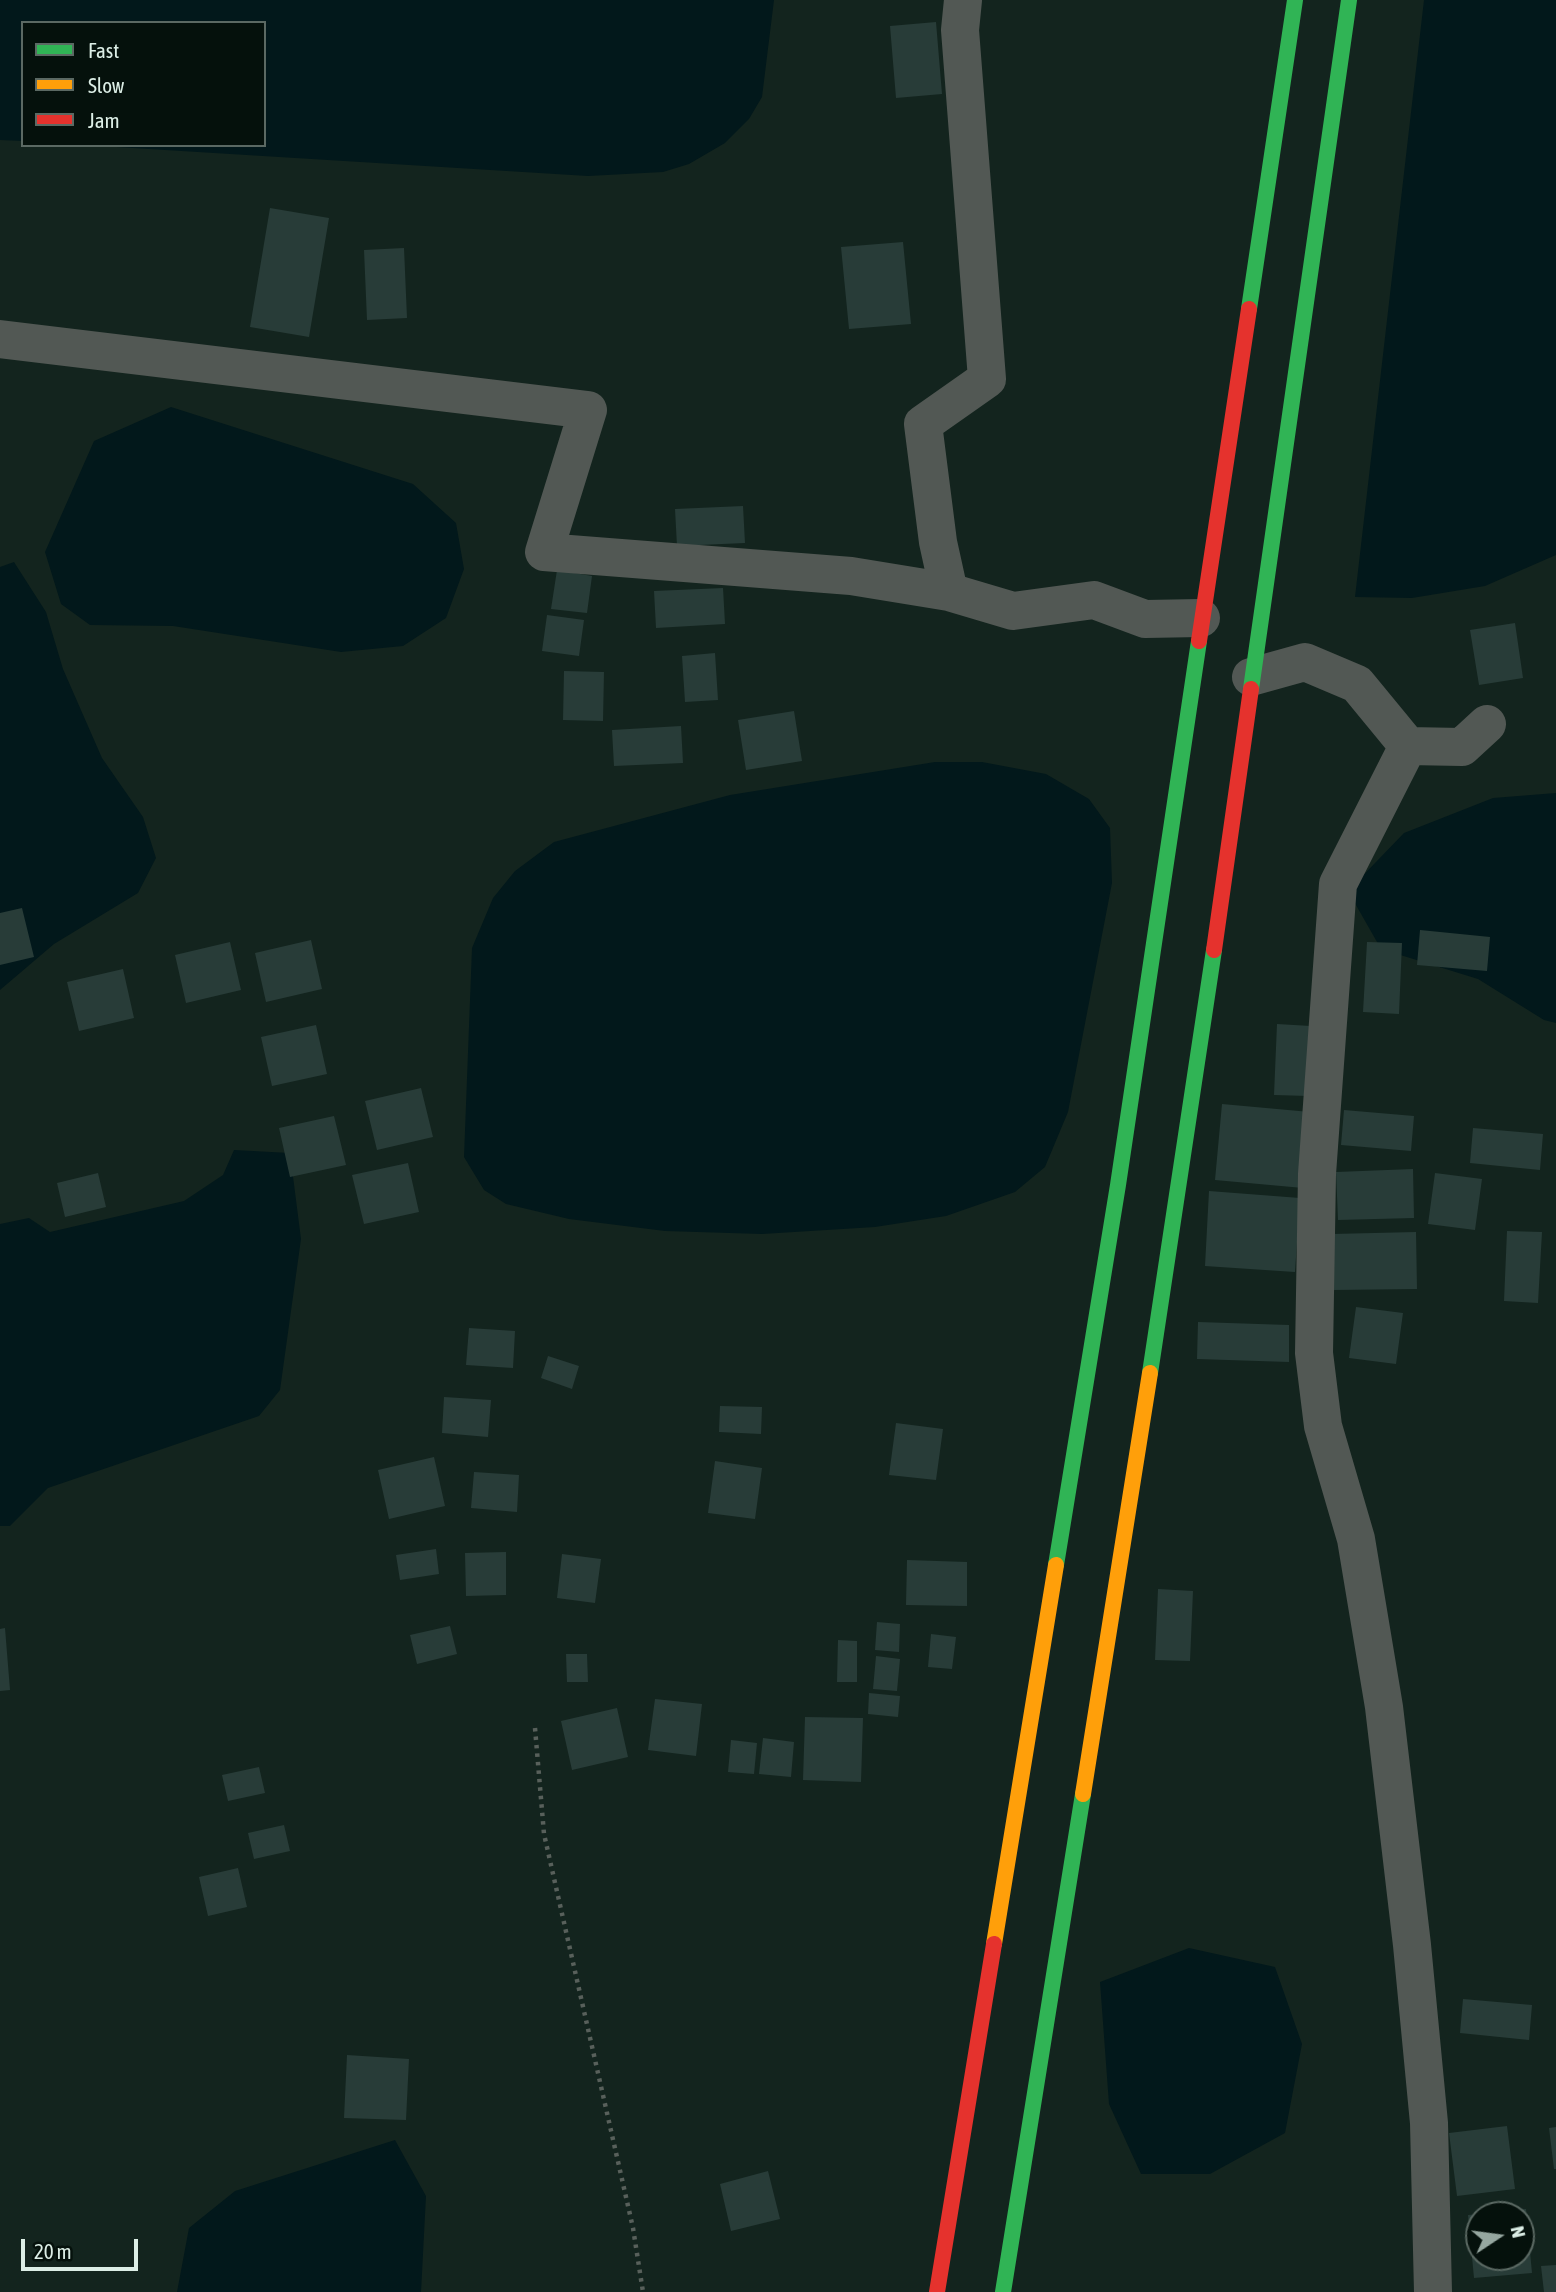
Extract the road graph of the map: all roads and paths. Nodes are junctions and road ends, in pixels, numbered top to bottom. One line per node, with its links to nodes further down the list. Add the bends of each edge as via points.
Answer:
1 (962, 0): 5 (street, via 961,43 987,379 923,424)
2 (1295, 0): 6 (main road)
3 (1349, 0): 7 (main road)
4 (0, 339): 5 (street, via 589,410 544,552 851,576)
5 (949, 592): 6 (street, via 1013,611 1094,600 1145,619)
6 (1201, 618): 12 (main road, via 1116,1198)
7 (1251, 677): 9 (street, via 1305,662 1357,684); 13 (main road, via 1179,1194)
8 (1487, 724): 9 (street, via 1462,747)
9 (1408, 746): 14 (street, via 1338,884 1317,1174 1314,1353 1323,1426 1356,1539 1384,1707 1429,2123)
10 (535, 1728): 11 (path, via 544,1834 633,2228)
11 (643, 2292)
12 (937, 2292)
13 (1003, 2292)
14 (1433, 2292)

